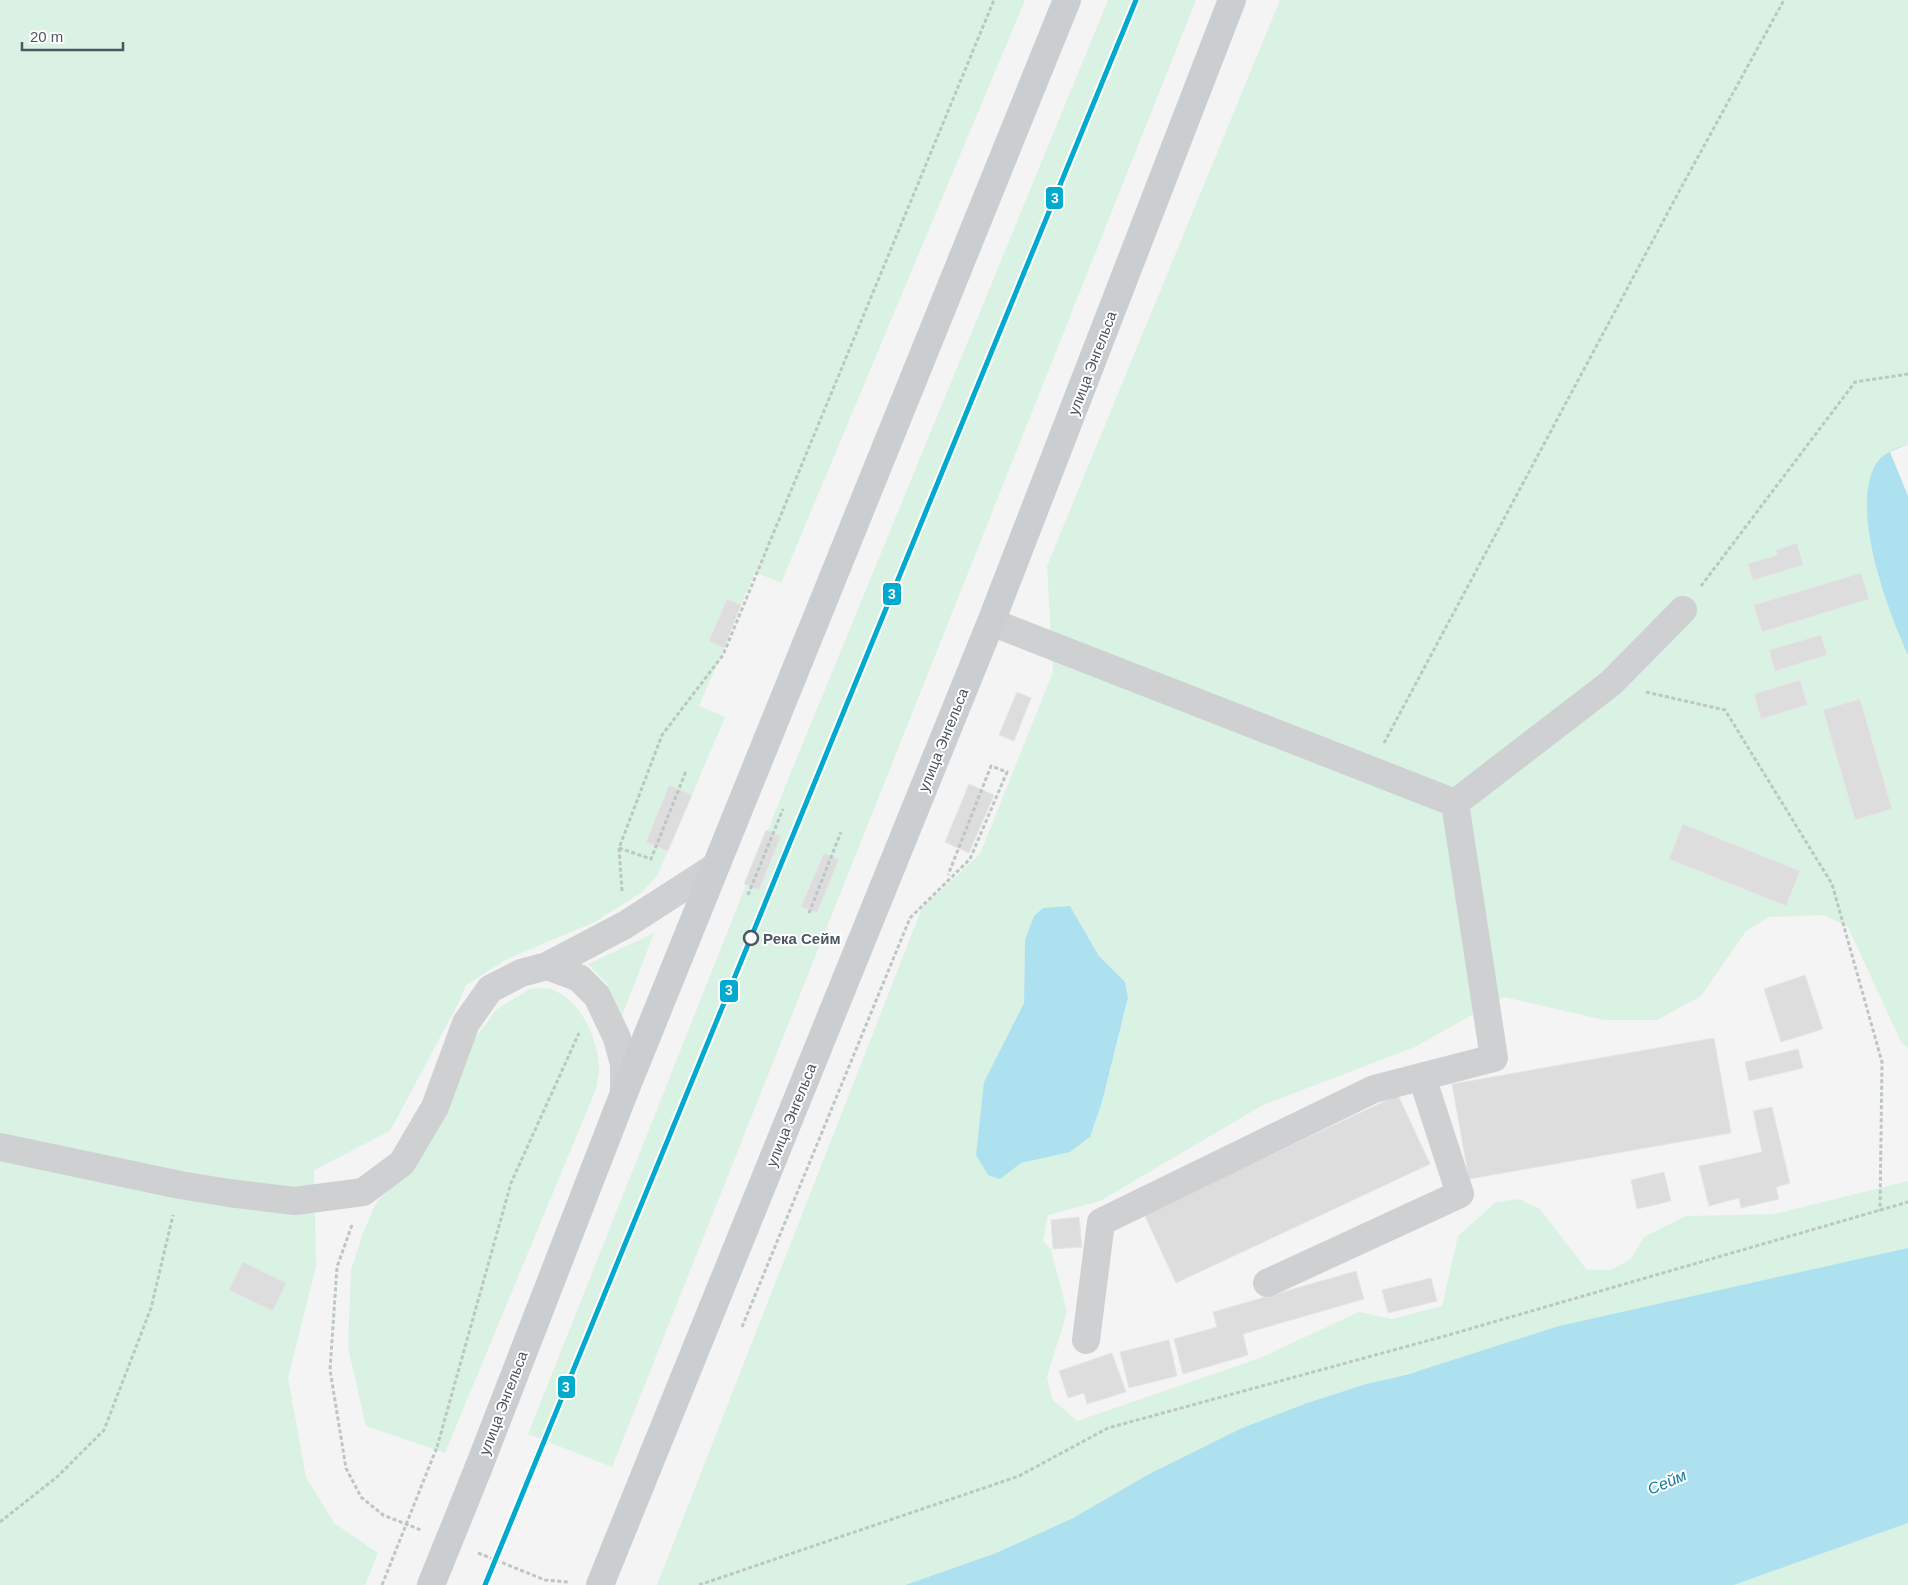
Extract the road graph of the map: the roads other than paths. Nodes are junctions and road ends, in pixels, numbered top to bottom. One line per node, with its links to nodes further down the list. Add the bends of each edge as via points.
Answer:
1 (1067, 0): 6 (main road, улица Энгельса)
2 (1232, 0): 4 (main road, улица Энгельса)
3 (1683, 610): 5 (lane, via 1611,683)
4 (992, 622): 5 (lane); 14 (main road, улица Энгельса)
5 (1455, 803): 8 (lane, via 1494,1058)
6 (714, 867): 7 (lane, via 624,925); 9 (main road, улица Энгельса)
7 (547, 966): 9 (lane, via 579,978 596,996 617,1038 624,1064); 10 (lane, via 521,973 490,990 466,1023 435,1107 402,1163 363,1192 295,1201 180,1186)
8 (1422, 1077): 11 (lane, via 1460,1194); 12 (lane, via 1374,1089 1101,1222)
9 (624, 1093): 13 (main road, улица Энгельса, bridge)
10 (0, 1147)
11 (1267, 1283)
12 (1086, 1340)
13 (430, 1585)
14 (600, 1585)

